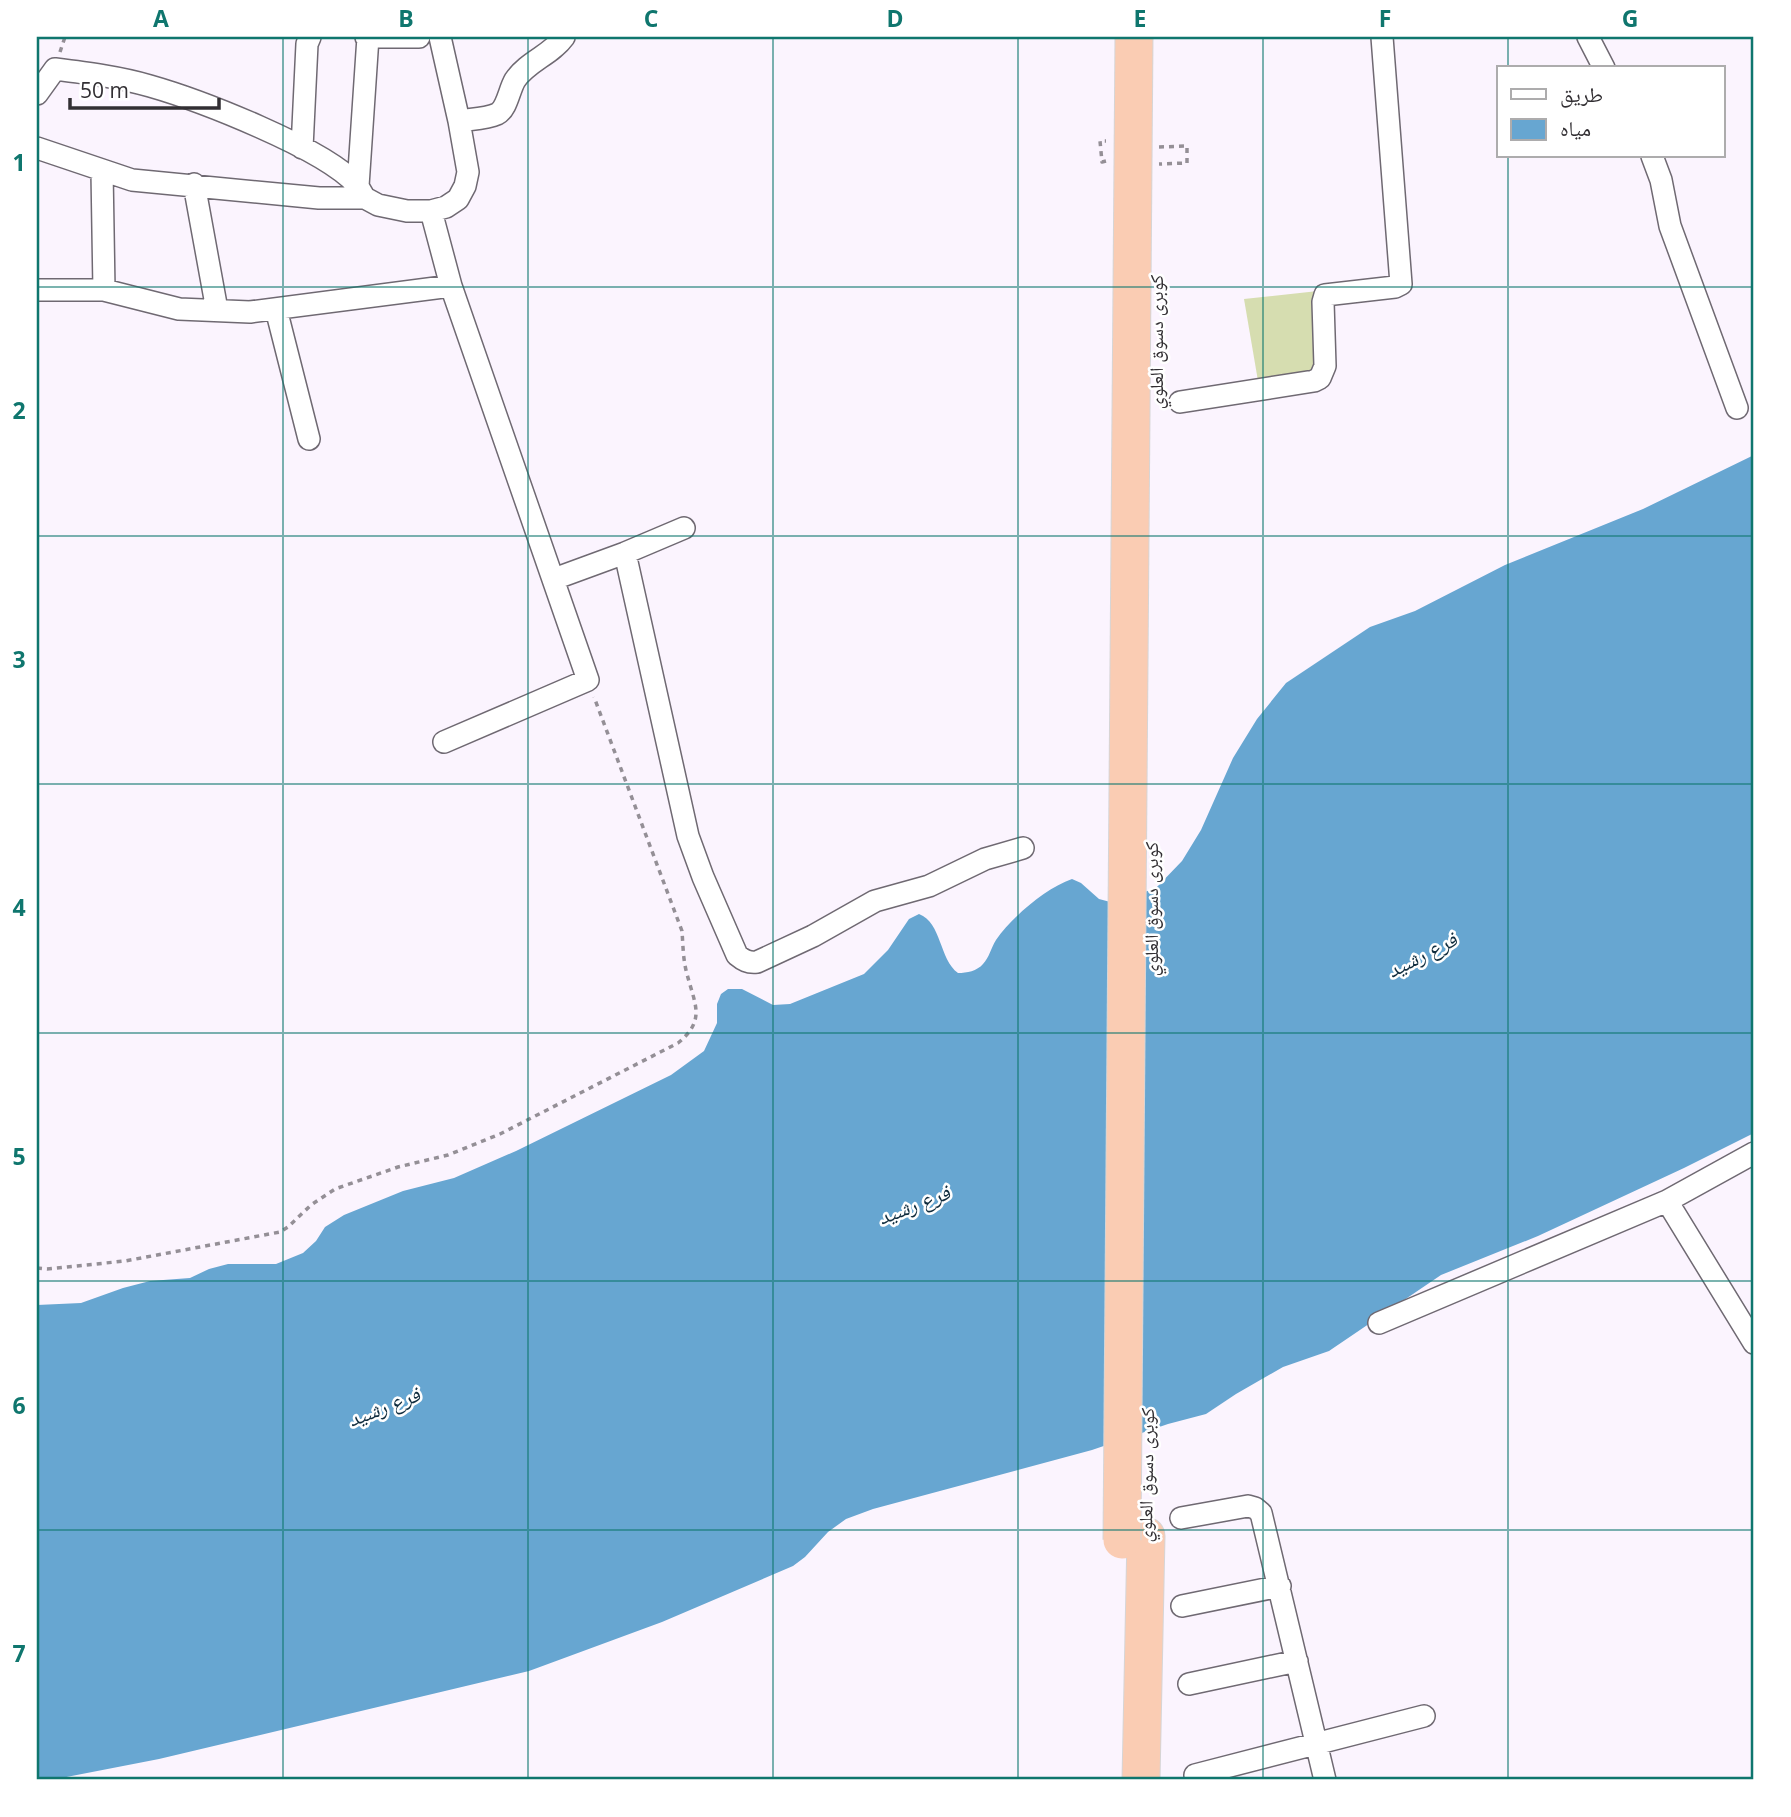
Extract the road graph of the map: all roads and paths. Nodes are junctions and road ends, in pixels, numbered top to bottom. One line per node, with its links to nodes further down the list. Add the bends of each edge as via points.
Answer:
1 (310, 37): 14 (street)
2 (367, 37): 3 (street); 18 (street)
3 (419, 37)
4 (440, 37): 12 (street)
5 (564, 37): 12 (street, via 514,81 501,111)
6 (1134, 37): 40 (highway, كوبرى دسوق العلوي, bridge)
7 (1158, 37): 40 (highway, كوبرى دسوق العلوي, via 1175,158)
8 (1382, 37): 25 (street, via 1401,284 1325,295 1325,366 1320,378)
9 (1588, 37): 10 (street)
10 (1603, 66)
11 (37, 93): 14 (street, via 55,69 119,78 186,98)
12 (459, 121): 19 (street, via 468,172 465,187 458,199)
13 (37, 148): 16 (street)
14 (302, 148): 18 (street, via 334,166)
15 (1653, 158): 26 (street, via 1670,226)
16 (102, 171): 17 (street, via 132,180); 22 (street)
17 (194, 184): 18 (street, via 309,197); 24 (street)
18 (361, 192): 19 (street, via 391,207)
19 (431, 211): 20 (street)
20 (451, 286): 23 (street); 30 (street)
21 (37, 290): 22 (street)
22 (104, 290): 24 (street, via 179,309)
23 (276, 309): 24 (street); 27 (street)
24 (217, 310)
25 (1180, 402)
26 (1737, 408)
27 (310, 439)
28 (684, 528): 29 (street)
29 (625, 553): 30 (street); 33 (street, via 688,836 741,959 757,962 875,901 929,886 985,859)
30 (554, 579): 31 (street)
31 (588, 680): 32 (street); 36 (path, via 682,931 686,972 697,1012 690,1033 500,1135 335,1189 279,1232 125,1261)
32 (444, 742)
33 (1023, 848)
34 (1754, 1153): 35 (street)
35 (1667, 1200): 37 (street); 38 (street)
36 (37, 1268)
37 (1379, 1323)
38 (1754, 1343)
39 (1181, 1518): 41 (street, via 1248,1506 1259,1510)
40 (1134, 1538): 48 (highway, كوبرى دسوق العلوي); 49 (highway, كوبرى دسوق العلوي)
41 (1280, 1586): 42 (street); 43 (street)
42 (1182, 1606)
43 (1297, 1661): 44 (street); 46 (street)
44 (1189, 1684)
45 (1424, 1716): 46 (street)
46 (1317, 1742): 47 (street); 50 (street)
47 (1195, 1775)
48 (1120, 1780)
49 (1142, 1780)
50 (1325, 1780)

